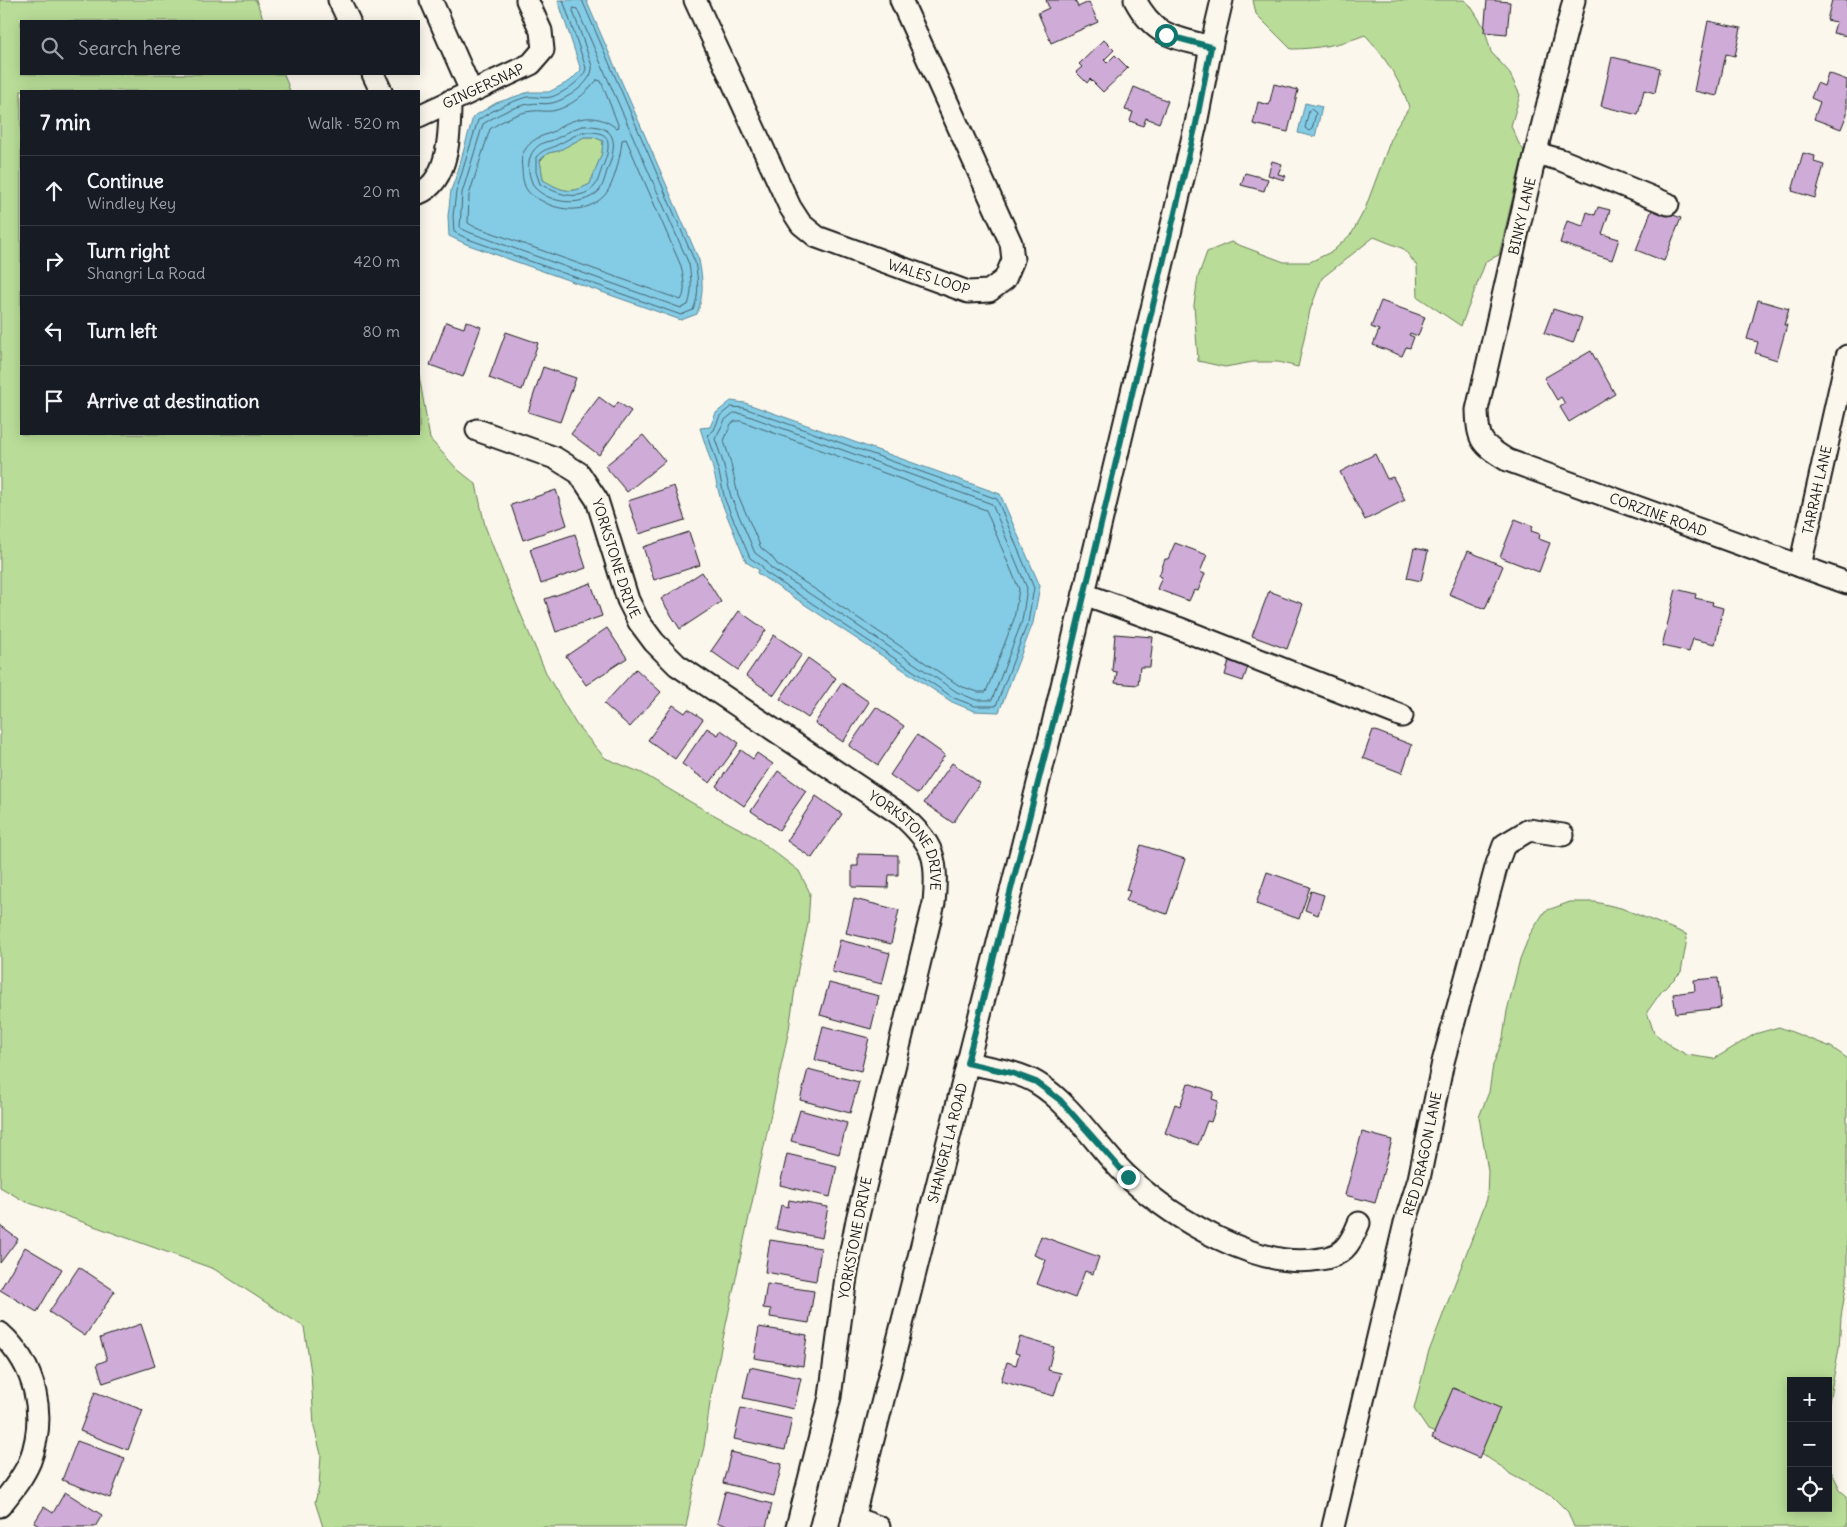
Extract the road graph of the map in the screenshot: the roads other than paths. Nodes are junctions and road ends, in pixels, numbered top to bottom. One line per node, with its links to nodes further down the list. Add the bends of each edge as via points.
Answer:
1 (339, 0): 9 (street)
2 (431, 0): 13 (street)
3 (527, 0): 13 (street, GINGERSNAP, via 541,31 543,50 531,64)
4 (695, 0): 5 (street, WALES LOOP, via 790,207 802,224 817,237 886,263 968,292 989,291 1005,279 1013,260 1011,243)
5 (901, 0)
6 (1135, 0): 10 (street, via 1150,24 1166,35)
7 (1222, 0): 10 (street, SHANGRI LA ROAD)
8 (1574, 0): 16 (street, BINKY LANE)
9 (349, 20)
10 (1211, 47): 24 (street, SHANGRI LA ROAD, via 1194,133)
11 (374, 75): 12 (street)
12 (381, 90)
13 (471, 91): 14 (street, GINGERSNAP)
14 (450, 101): 15 (street, GINGERSNAP); 17 (street, via 448,138 442,164 430,186)
15 (420, 116)
16 (1536, 153): 18 (street); 21 (street, BINKY LANE, via 1477,410)
17 (420, 192)
18 (1668, 204)
19 (1847, 356): 22 (street, TARRAH LANE)
20 (477, 430): 32 (street, YORKSTONE DRIVE, via 555,458 579,473 597,500 628,600 654,642 677,665 901,815 918,830 932,851 937,874 934,903 857,1220 830,1396)
21 (1478, 434): 22 (street, CORZINE ROAD, via 1490,449 1507,460)
22 (1800, 566): 23 (street, CORZINE ROAD)
23 (1847, 583)
24 (1084, 594): 25 (street); 27 (street, SHANGRI LA ROAD)
25 (1402, 716)
26 (1563, 835): 34 (street, RED DRAGON LANE, via 1529,830 1504,845 1497,864 1442,1062 1419,1179 1405,1223)
27 (967, 1063): 28 (street, via 1036,1082 1060,1100 1128,1177 1153,1199 1239,1248 1292,1261 1311,1261 1343,1250); 31 (street, SHANGRI LA ROAD)
28 (1359, 1223)
29 (0, 1333): 30 (street, via 17,1351 28,1370 38,1405 36,1441 30,1461)
30 (0, 1506)
31 (852, 1522): 33 (street)
32 (797, 1527)
33 (879, 1527)
34 (1333, 1527)

